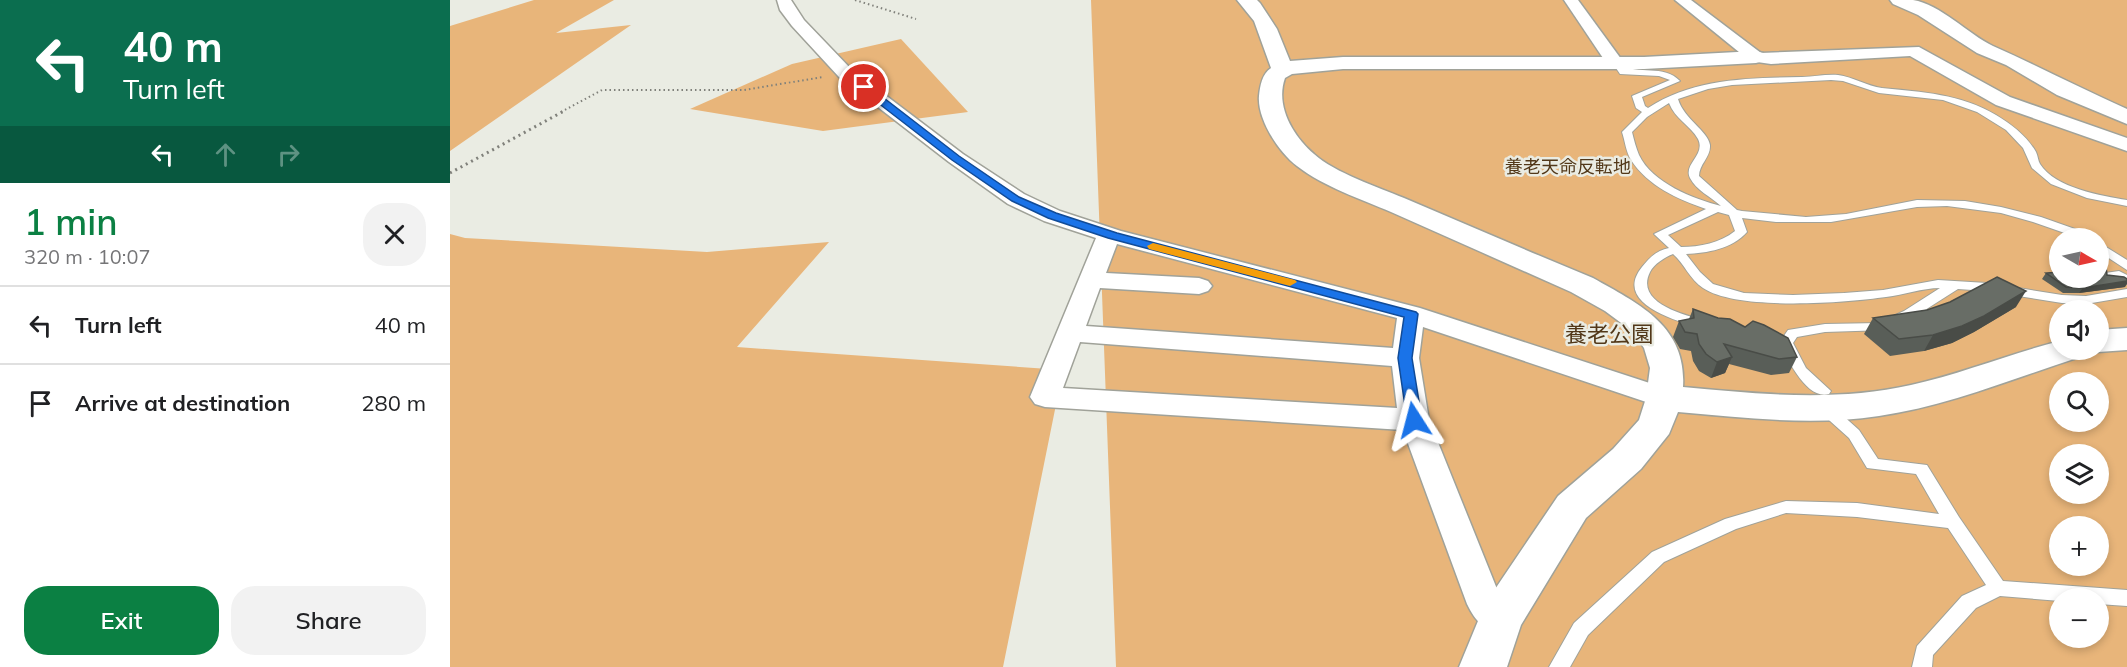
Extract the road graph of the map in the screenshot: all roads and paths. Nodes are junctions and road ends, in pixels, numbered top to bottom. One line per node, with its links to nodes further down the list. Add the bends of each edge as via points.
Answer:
1 (784, 0): 11 (street, via 798,23)
2 (855, 0): 7 (path)
3 (1246, 0): 10 (street, via 1268,24 1279,64)
4 (1571, 0): 9 (street)
5 (1682, 0): 8 (street)
6 (1899, 0): 14 (street, via 1925,11 1984,49)
7 (916, 19)
8 (1756, 57): 9 (street); 15 (street, via 1913,51 2003,101)
9 (1618, 65): 10 (street, via 1343,63); 13 (lane, via 1623,72 1663,74 1676,81 1636,96 1641,108)
10 (1287, 68): 37 (street, via 1275,75 1270,102 1290,144 1306,161 1344,183 1582,285 1616,304 1644,324 1661,347 1667,368)
11 (845, 73): 16 (path, via 744,90 602,90); 21 (street, via 1016,199 1052,216)
12 (1673, 99): 13 (lane); 17 (lane, via 1748,81 1840,78 1876,89 1950,98 2007,127 2032,154 2035,165 2050,178 2073,191); 19 (lane, via 1678,113 1707,148 1694,168 1694,176)
13 (1647, 111): 18 (lane, via 1627,132 1628,147 1636,160 1668,189)
14 (2127, 117)
15 (2127, 145)
16 (450, 173)
17 (2127, 203)
18 (1715, 210): 19 (lane); 22 (lane, via 1660,234)
19 (1733, 212): 20 (lane, via 1830,220 1894,206 1945,202 2025,216); 22 (lane, via 1739,218 1741,232 1734,239)
20 (2059, 228)
21 (1109, 234): 26 (street); 30 (street)
22 (1678, 251): 27 (lane, via 1698,280 1710,288 1754,298 1857,295 1930,284); 31 (lane, via 1667,251 1645,271 1640,285 1642,293 1653,306)
23 (2109, 253): 24 (lane)
24 (2127, 266)
25 (2109, 276): 29 (lane, via 2119,275)
26 (1091, 280): 28 (street); 32 (street)
27 (1956, 285): 29 (lane, via 2086,300); 38 (lane, via 1881,327 1825,328 1793,333 1781,340)
28 (1199, 286)
29 (2122, 289)
30 (1411, 314): 36 (street); 37 (street)
31 (1713, 326)
32 (1070, 333): 36 (street); 39 (street, via 1045,397)
33 (2127, 339): 34 (street)
34 (2109, 340)
35 (2049, 355): 38 (street, via 1908,398 1866,405)
36 (1405, 358): 39 (street)
37 (1664, 398): 38 (street, via 1776,407); 43 (street, via 1656,425 1627,459 1572,507)
38 (1824, 399): 40 (lane, via 1873,464 1921,469)
39 (1414, 420): 43 (street, via 1485,604)
40 (1953, 522): 41 (lane); 45 (lane, via 1857,510 1786,507 1731,524 1658,556 1581,629)
41 (1998, 588): 42 (lane); 46 (lane, via 1969,602 1924,652)
42 (2127, 597)
43 (1502, 618): 44 (street)
44 (1483, 667)
45 (1559, 667)
46 (1922, 667)

